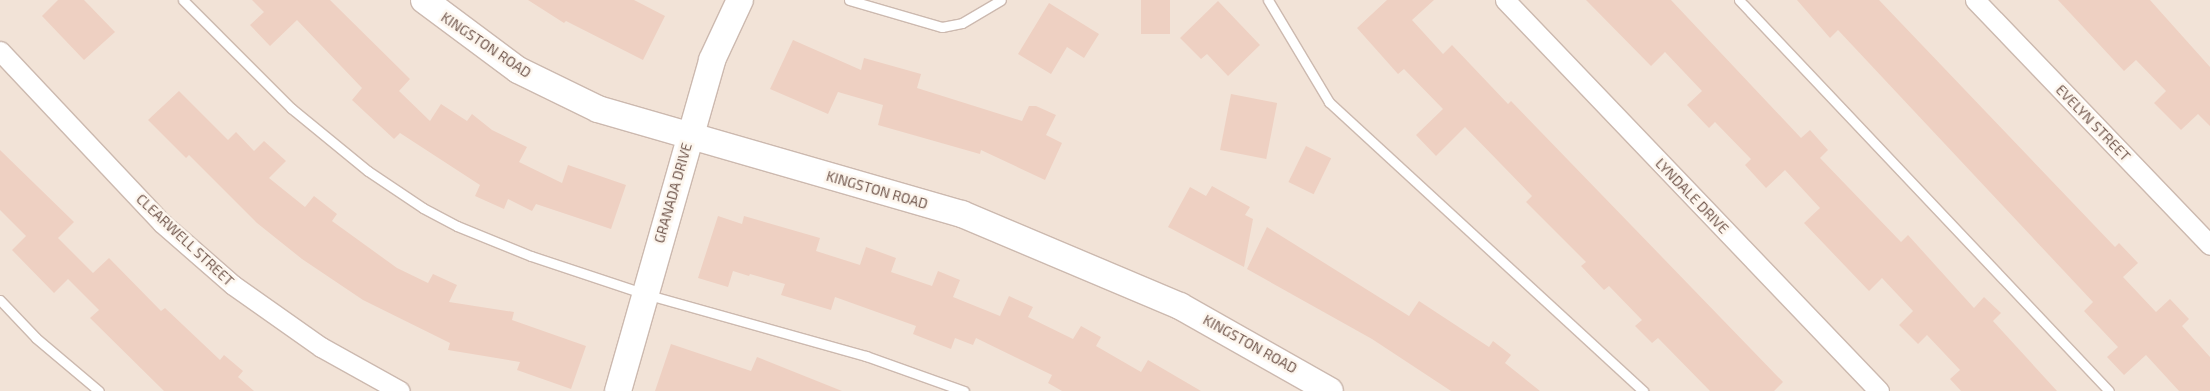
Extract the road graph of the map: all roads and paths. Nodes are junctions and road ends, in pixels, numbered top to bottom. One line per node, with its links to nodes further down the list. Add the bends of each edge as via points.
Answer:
1 (183, 0): 13 (lane, via 291,108 368,171 423,208 457,226 531,256)
2 (424, 0): 11 (street, KINGSTON ROAD, via 518,70 598,109)
3 (740, 0): 11 (street, GRANADA DRIVE, via 712,60)
4 (849, 0): 5 (lane, via 942,27 962,22)
5 (1001, 0)
6 (1268, 0): 20 (lane, via 1329,102)
7 (1505, 0): 21 (street, LYNDALE DRIVE)
8 (1739, 0): 22 (lane)
9 (1975, 0): 12 (street, EVELYN STREET)
10 (0, 51): 16 (street, CLEARWELL STREET, via 162,222 233,285 321,348)
11 (689, 136): 13 (street, GRANADA DRIVE); 19 (street, KINGSTON ROAD, via 962,214 1180,306)
12 (2210, 245)
13 (645, 294): 17 (street, GRANADA DRIVE); 18 (lane, via 866,356)
14 (0, 300): 15 (lane, via 36,338)
15 (99, 391)
16 (400, 391)
17 (618, 391)
18 (964, 391)
19 (1330, 391)
20 (1643, 391)
21 (1879, 391)
22 (2109, 391)

